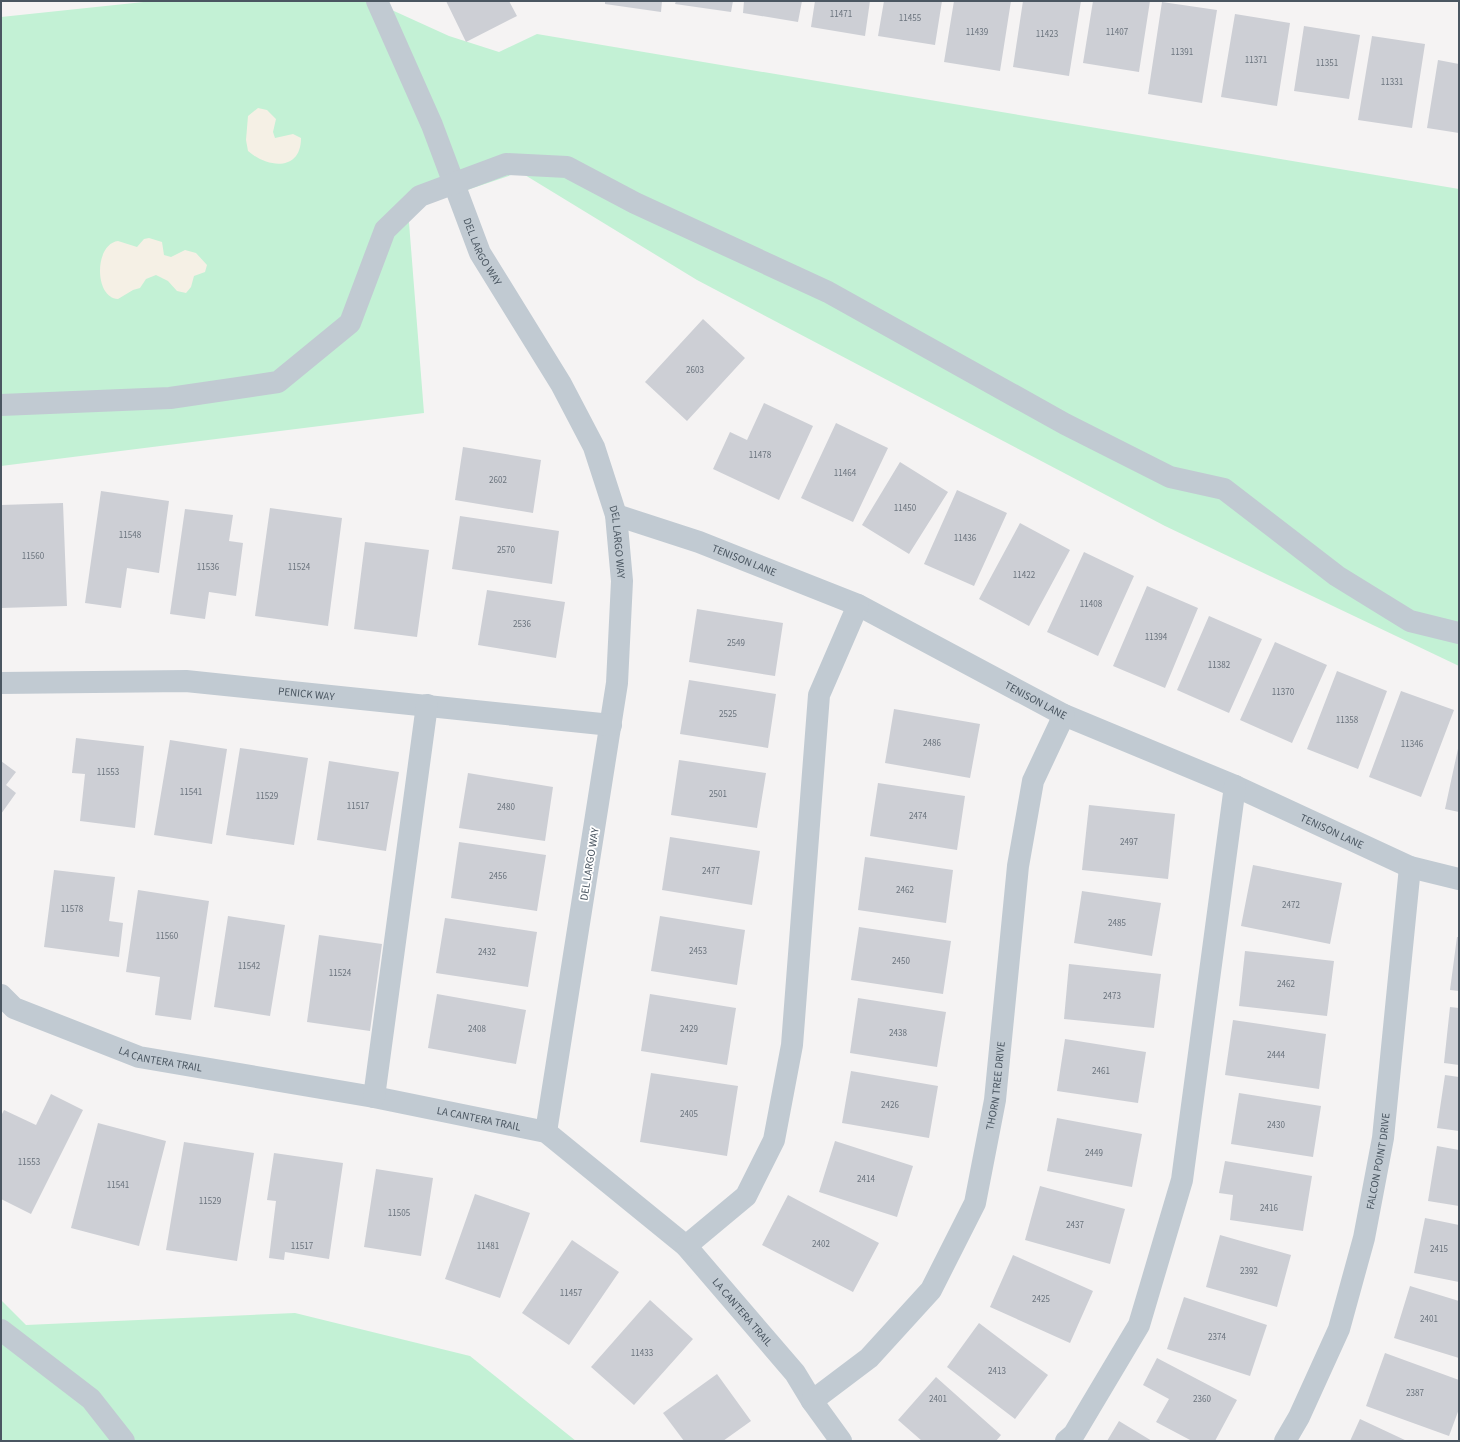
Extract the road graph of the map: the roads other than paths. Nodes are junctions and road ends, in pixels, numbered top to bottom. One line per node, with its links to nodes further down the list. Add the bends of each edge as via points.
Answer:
1 (377, 1): 2 (street, DEL LARGO WAY, via 432,125)
2 (454, 185): 3 (street, via 420,196 385,230 350,323 278,382 170,398); 4 (street, DEL LARGO WAY, via 480,253 561,384 594,447); 6 (street, via 506,164 567,167 635,202 828,292 1065,424 1170,478 1224,489 1337,576 1410,621)
3 (1, 406)
4 (616, 515): 5 (street, TENISON LANE, via 699,542); 10 (street, DEL LARGO WAY, via 622,581 617,683)
5 (858, 605): 9 (street, TENISON LANE); 17 (street, via 819,695 792,1045 774,1140 746,1196)
6 (1459, 633)
7 (1, 683): 8 (street, PENICK WAY, via 186,681)
8 (427, 706): 10 (street, PENICK WAY); 15 (street)
9 (1064, 715): 11 (street, TENISON LANE); 19 (street, THORN TREE DRIVE, via 1033,781 1030,796 1018,866 995,1100 975,1203 931,1290 869,1358)
10 (611, 725): 16 (street, DEL LARGO WAY)
11 (1235, 786): 12 (street, TENISON LANE); 22 (street, via 1182,1180 1139,1325 1074,1434)
12 (1410, 867): 13 (street, TENISON LANE); 23 (street, FALCON POINT DRIVE, via 1383,1138 1364,1238 1339,1329 1299,1417)
13 (1459, 879)
14 (1, 995): 15 (street, LA CANTERA TRAIL, via 14,1008 139,1057)
15 (374, 1097): 16 (street, LA CANTERA TRAIL)
16 (546, 1132): 17 (street, LA CANTERA TRAIL)
17 (686, 1246): 19 (street, LA CANTERA TRAIL, via 795,1373)
18 (1, 1330): 20 (street, via 92,1399)
19 (812, 1401): 21 (street, LA CANTERA TRAIL)
20 (124, 1441)
21 (842, 1441)
22 (1066, 1441)
23 (1285, 1441)

